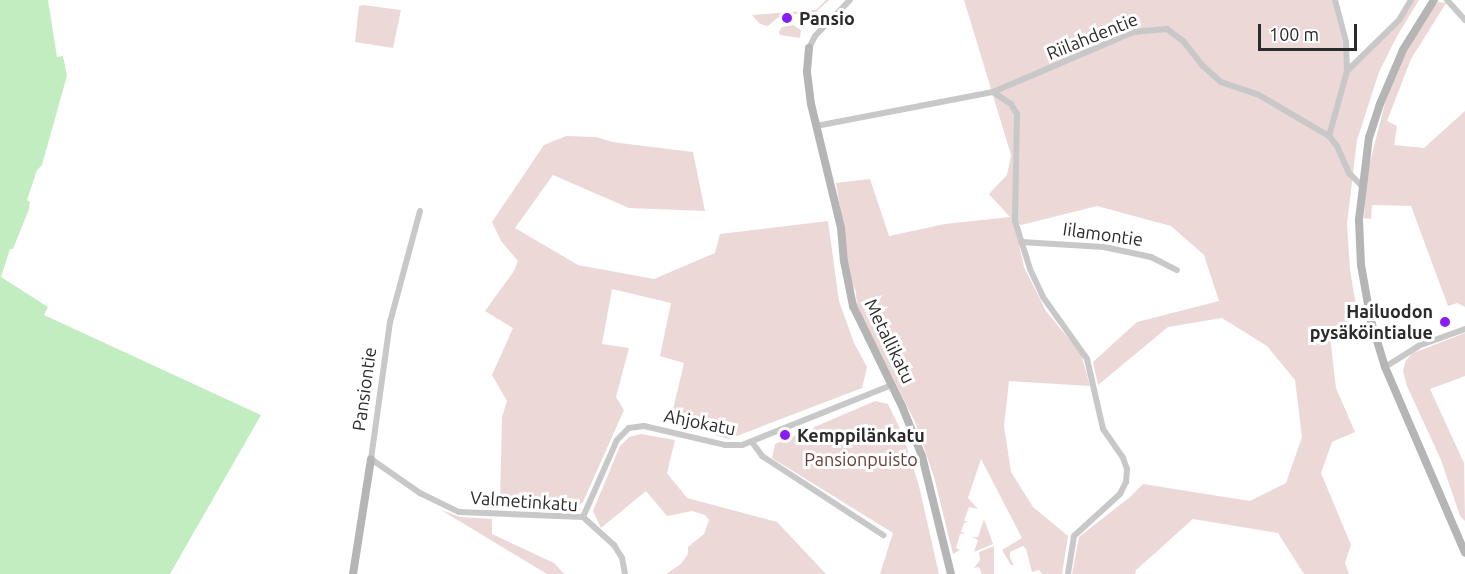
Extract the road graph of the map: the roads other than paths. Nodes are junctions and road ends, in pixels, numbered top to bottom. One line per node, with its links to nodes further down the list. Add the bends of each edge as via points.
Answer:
1 (850, 0): 7 (street, via 815,36)
2 (1335, 0): 8 (street, via 1346,42)
3 (1411, 0): 8 (street, via 1399,20)
4 (1434, 0): 12 (street, via 1416,26 1380,104 1369,137)
5 (1447, 0): 6 (street)
6 (1465, 20)
7 (809, 48): 10 (street, Metallikatu, via 807,72)
8 (1347, 71): 11 (street)
9 (993, 92): 10 (street, Riilahdentie); 11 (street, Riilahdentie, via 1133,32 1167,29 1221,82 1259,95); 14 (street, via 1011,104 1017,114 1015,221)
10 (816, 126): 18 (street, Metallikatu, via 841,228 853,306)
11 (1329, 136): 12 (street, Riilahdentie)
12 (1361, 185): 17 (street, via 1361,265 1371,321)
13 (420, 212): 20 (street, Pansiontie, via 390,322)
14 (1021, 242): 15 (street, Iilamontie, via 1104,247 1151,257); 27 (street, via 1043,297 1087,359 1103,429 1123,458 1127,474 1124,488 1077,531 1070,549)
15 (1177, 270)
16 (1465, 328): 17 (street, via 1418,346)
17 (1385, 367): 23 (street)
18 (892, 385): 19 (street, Ahjokatu); 26 (street, Metallikatu, via 922,456)
19 (752, 442): 21 (street, Ahjokatu, via 733,447 644,426 629,428 617,440); 22 (street, via 762,456)
20 (371, 459): 21 (street, Valmetinkatu, via 420,493 459,512); 24 (street, Pansiontie)
21 (583, 517): 25 (street, Valmetinkatu, via 614,545)
22 (883, 536)
23 (1465, 553)
24 (353, 574)
25 (625, 574)
26 (951, 574)
27 (1068, 574)

